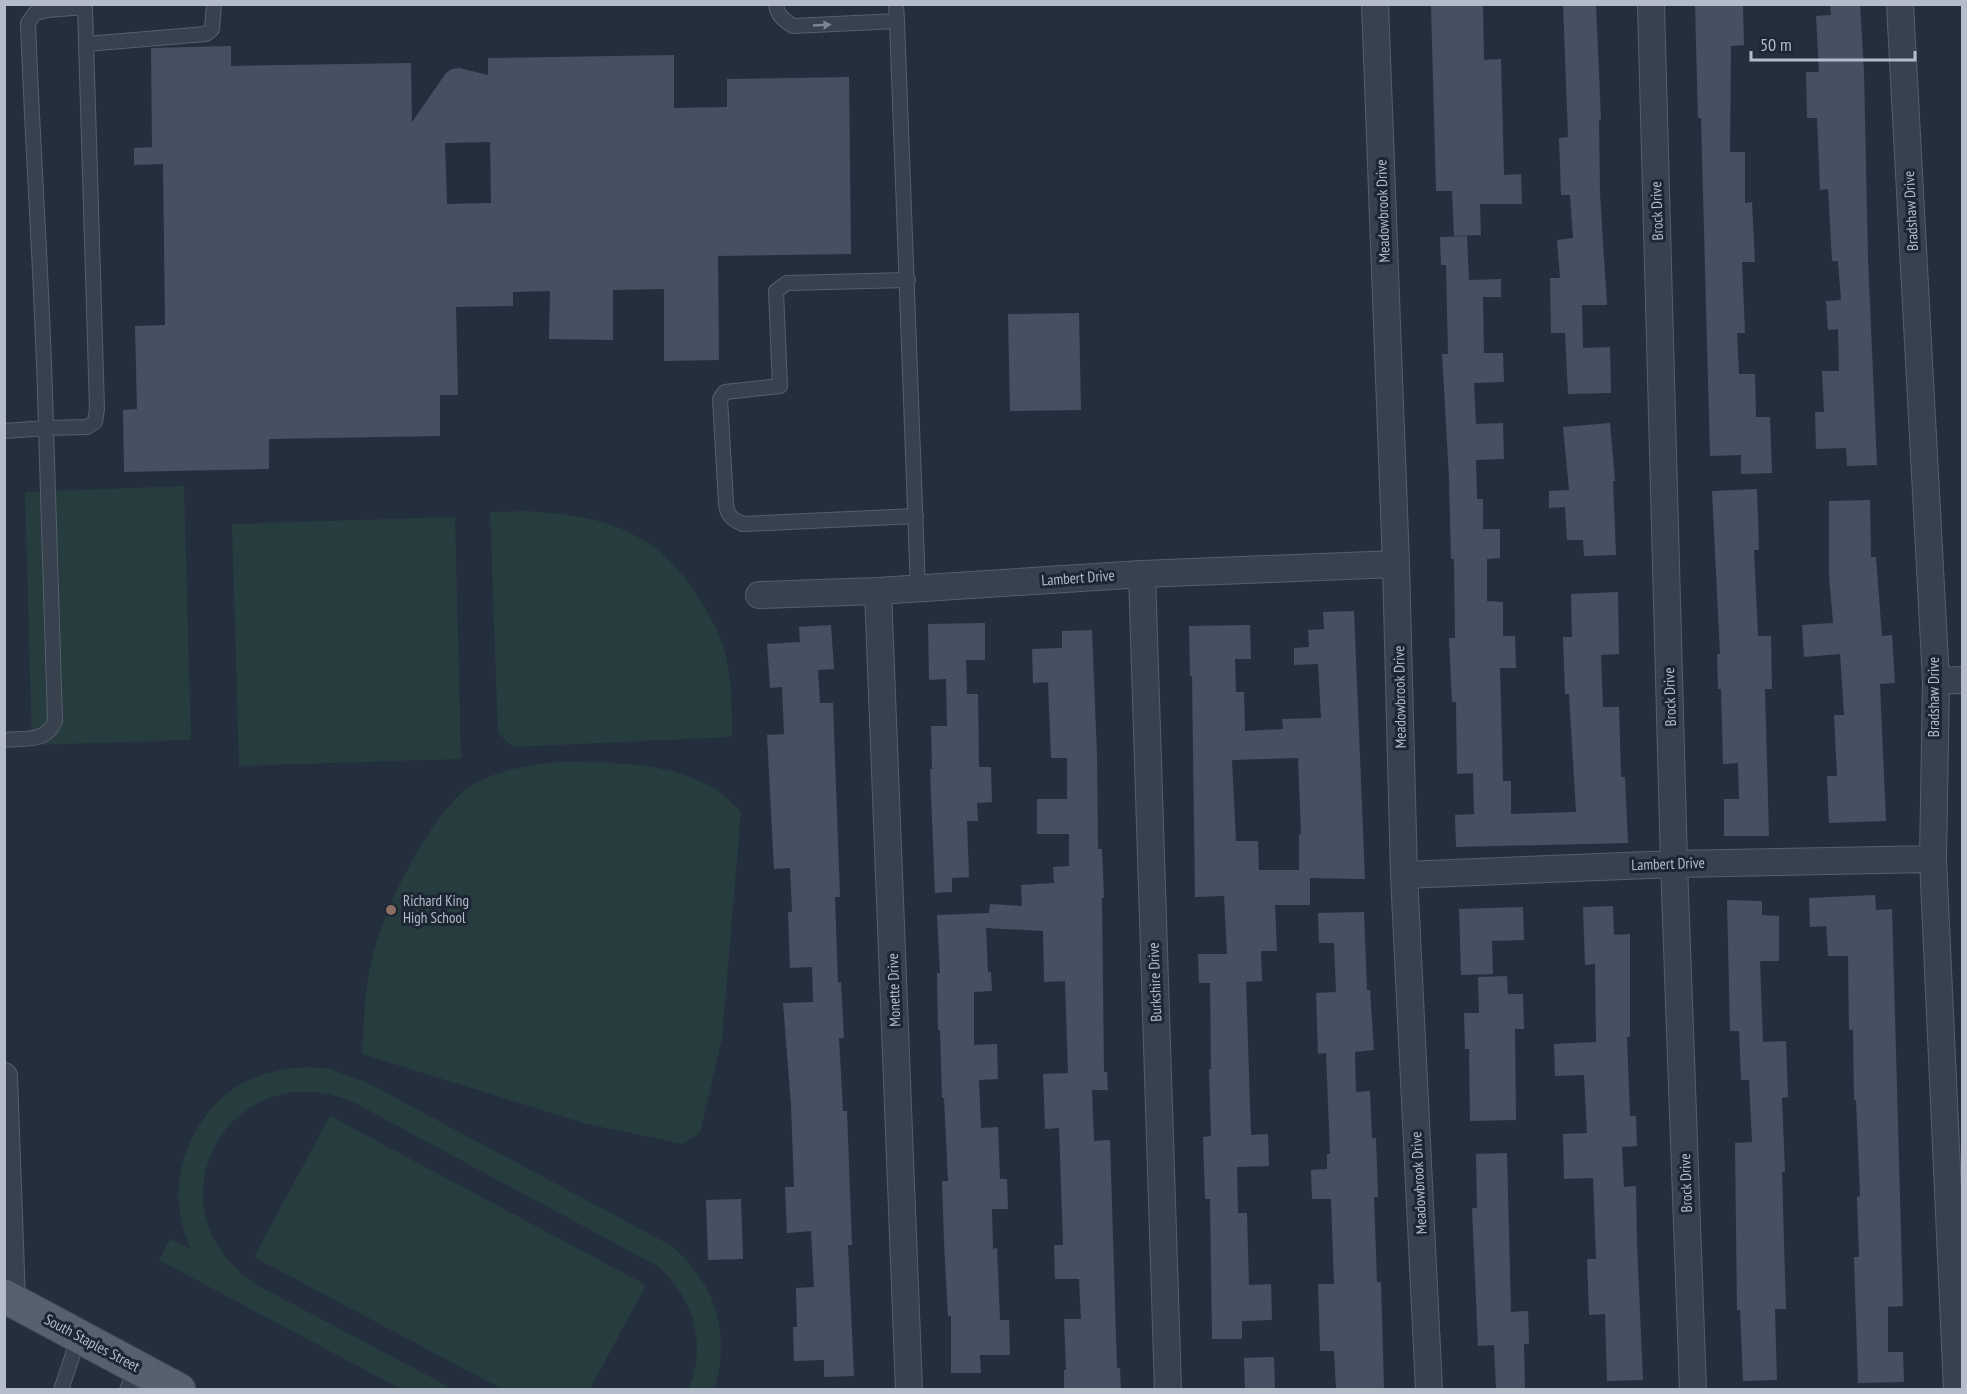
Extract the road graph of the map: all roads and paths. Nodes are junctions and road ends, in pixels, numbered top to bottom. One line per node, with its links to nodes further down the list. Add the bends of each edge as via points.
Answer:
1 (214, 4): 9 (lane, via 212,29 206,34)
2 (776, 4): 8 (lane, one-way to 8, via 782,19 793,26)
3 (896, 4): 8 (lane)
4 (1376, 4): 14 (street, Meadowbrook Drive)
5 (1651, 4): 23 (street, Brock Drive)
6 (1900, 4): 20 (street, Bradshaw Drive)
7 (85, 6): 9 (lane); 11 (lane, via 35,13 28,23)
8 (897, 21): 10 (lane)
9 (86, 44): 11 (lane, via 97,409 95,422 87,427)
10 (908, 280): 13 (lane); 13 (lane, via 787,283 776,291 780,386 725,392 720,399 727,512 733,520 743,524)
11 (46, 428): 12 (lane); 21 (lane, via 55,721 42,737)
12 (4, 431)
13 (916, 516): 16 (lane)
14 (1396, 564): 15 (street, Lambert Drive); 24 (street, Meadowbrook Drive)
15 (1142, 574): 16 (street, Lambert Drive); 32 (street, Burkshire Drive)
16 (918, 589): 17 (street, Lambert Drive)
17 (878, 591): 18 (street, Lambert Drive); 31 (street, Monette Drive)
18 (759, 595)
19 (1962, 680): 20 (street)
20 (1936, 681): 22 (street, Bradshaw Drive)
21 (4, 740)
22 (1933, 859): 23 (street, Lambert Drive); 35 (street, Bradshaw Drive)
23 (1674, 864): 24 (street, Lambert Drive); 34 (street, Brock Drive)
24 (1404, 875): 33 (street, Meadowbrook Drive)
25 (4, 1076): 26 (street)
26 (8, 1298): 27 (main road, South Staples Street)
27 (79, 1336): 28 (main road, South Staples Street); 29 (lane)
28 (132, 1378): 30 (main road, South Staples Street)
29 (61, 1389)
30 (179, 1389)
31 (909, 1389)
32 (1168, 1389)
33 (1429, 1389)
34 (1694, 1389)
35 (1957, 1389)

